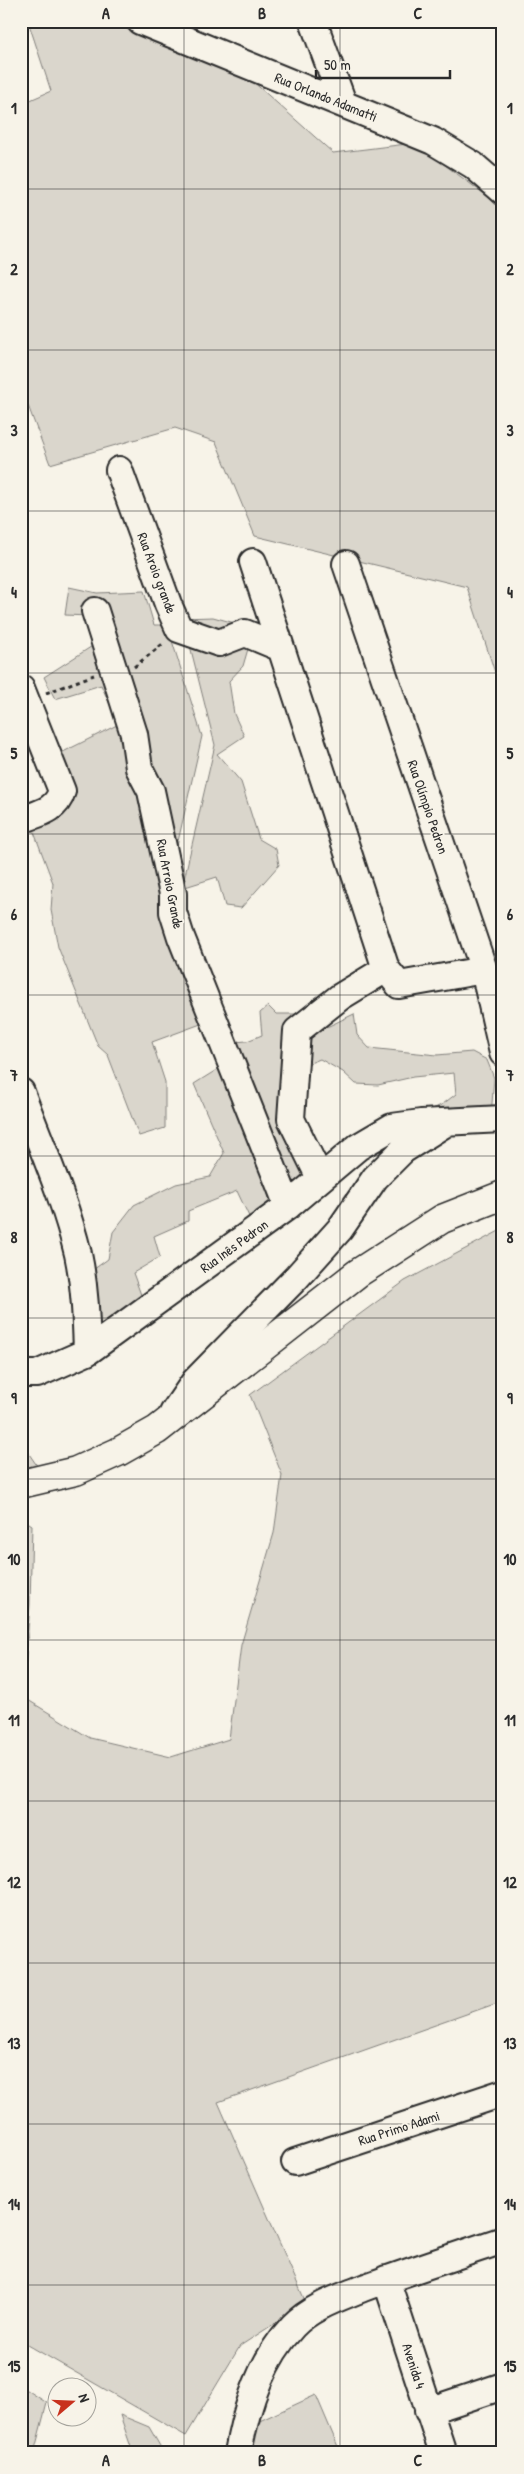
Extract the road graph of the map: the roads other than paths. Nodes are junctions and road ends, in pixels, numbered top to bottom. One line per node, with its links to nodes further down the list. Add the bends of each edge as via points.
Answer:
1 (313, 21): 3 (street)
2 (152, 24): 3 (street, Rua Orlando Adamatti)
3 (343, 103): 4 (street, Rua Orlando Adamatti, via 433,141 473,165)
4 (503, 191)
5 (119, 470): 9 (street, Rua Aroio grande, via 179,629 219,643 245,633)
6 (253, 562): 9 (street)
7 (346, 564): 13 (street, Rua Olímpio Pedron)
8 (95, 611): 20 (street, Rua Arroio Grande, via 134,734 139,768 151,791 180,937)
9 (281, 648): 12 (street)
10 (23, 697): 11 (street, via 31,708 62,791 59,802)
11 (21, 820)
12 (386, 969): 13 (street, via 399,985); 18 (street, via 340,997 297,1031 291,1118)
13 (484, 970): 14 (street, Rua Olímpio Pedron)
14 (503, 1053)
15 (21, 1092): 21 (street, via 70,1222 85,1294)
16 (503, 1119): 17 (street, Rua Inês Pedron)
17 (446, 1122): 18 (street, Rua Inês Pedron, via 392,1128 358,1147); 23 (street, via 403,1150 375,1178 340,1229 195,1381)
18 (320, 1178): 20 (street, Rua Inês Pedron)
19 (503, 1195): 23 (main road, via 442,1219 358,1273)
20 (288, 1206): 21 (street, Rua Inês Pedron)
21 (87, 1352): 22 (street, Rua Inês Pedron, via 37,1374)
22 (21, 1374)
23 (166, 1423): 24 (main road, via 118,1452 76,1471)
24 (21, 1484)
25 (503, 2093): 26 (street, Rua Primo Adami)
26 (295, 2162)
27 (503, 2240): 28 (street)
28 (386, 2279): 30 (street, Avenida 4); 31 (street, via 325,2303 294,2324 274,2350 260,2376)
29 (503, 2386): 30 (street)
30 (428, 2411): 32 (street, Avenida 4)
31 (238, 2453)
32 (443, 2453)

